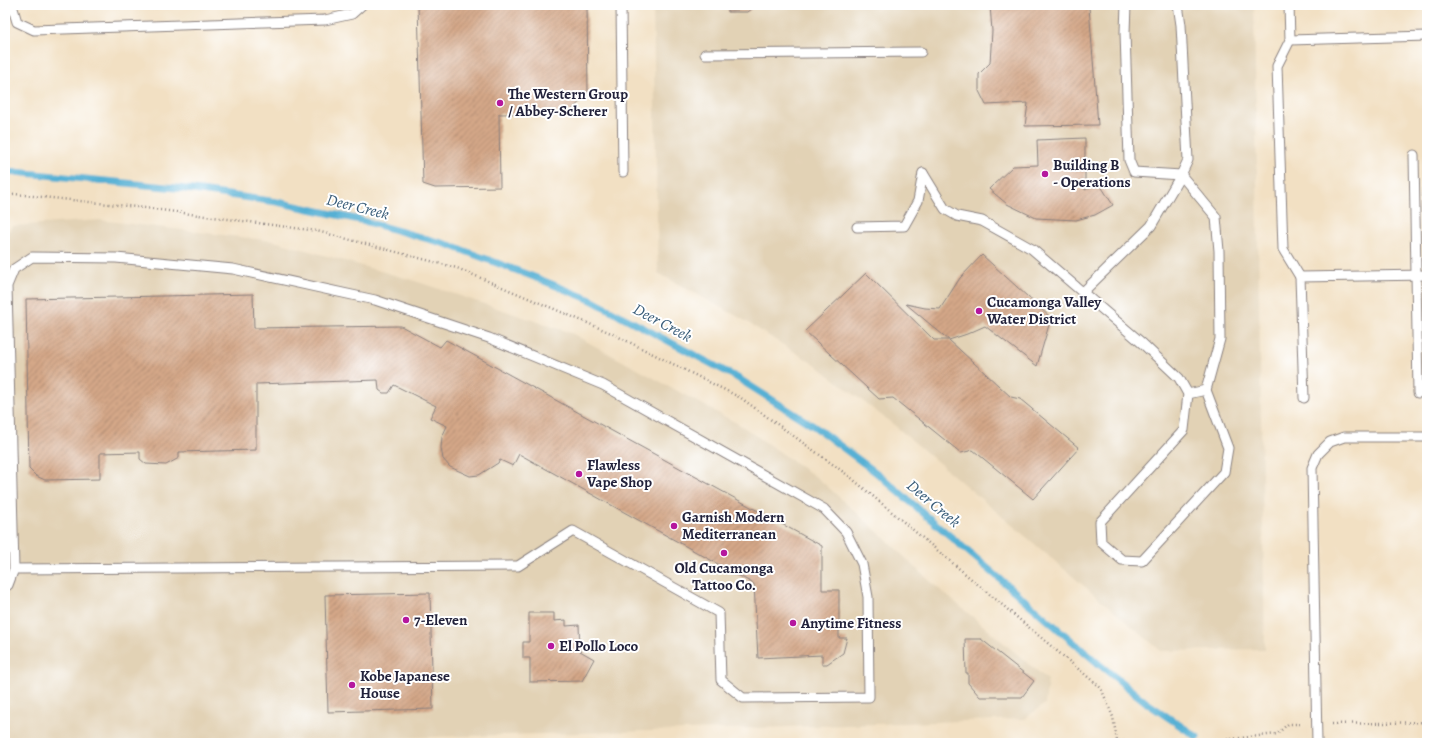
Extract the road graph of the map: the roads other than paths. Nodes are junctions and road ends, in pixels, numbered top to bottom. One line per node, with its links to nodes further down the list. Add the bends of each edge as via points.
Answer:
1 (12, 5): 2 (lane, via 17,22 34,30 325,20 352,14)
2 (362, 5)
3 (621, 5): 12 (lane)
4 (1126, 5): 13 (lane, via 1129,160 1134,172)
5 (1178, 5): 13 (lane, via 1188,160)
6 (1289, 5): 8 (lane)
7 (1427, 36): 8 (lane)
8 (1290, 40): 17 (lane, via 1277,66 1283,249)
9 (921, 52): 10 (lane)
10 (704, 54)
11 (1414, 155): 15 (lane)
12 (623, 172)
13 (1181, 176): 18 (lane, via 1151,226); 19 (lane, via 1216,218 1220,339)
14 (857, 227): 18 (lane, via 904,226 918,201 923,173 945,209 957,216 982,221 1032,249)
15 (1416, 275): 16 (lane); 17 (lane); 20 (lane)
16 (1427, 275)
17 (1300, 277): 22 (lane)
18 (1083, 292): 21 (lane, via 1179,378)
19 (1206, 390): 21 (lane); 21 (lane, via 1228,448 1224,472 1142,561 1122,560 1101,542 1100,522 1184,430)
20 (1418, 392)
21 (1188, 394)
22 (1304, 398)
23 (1427, 437): 26 (lane, via 1344,437 1330,442 1318,454 1312,468)
24 (14, 569): 24 (lane, via 518,566 574,531 719,613 721,680 743,698 869,697 868,597 862,564 846,532 824,509 604,385 489,338 375,300 233,269 116,258 32,257 14,269 7,286); 25 (lane)
25 (5, 587)
26 (1317, 743)

